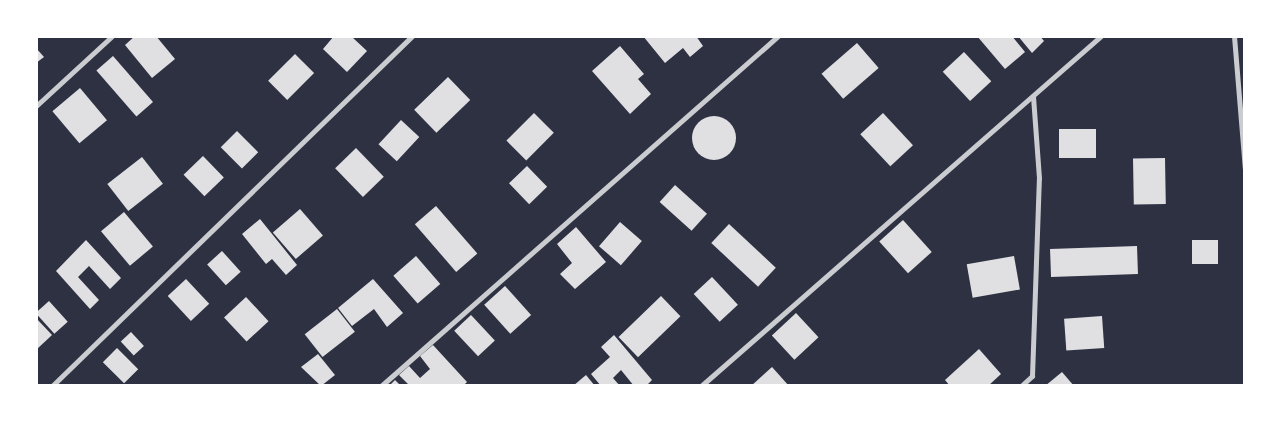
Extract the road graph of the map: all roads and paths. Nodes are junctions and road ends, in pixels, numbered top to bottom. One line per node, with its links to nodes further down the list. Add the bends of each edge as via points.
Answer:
1 (112, 36): 7 (street)
2 (412, 36): 9 (street)
3 (778, 36): 10 (street)
4 (1101, 36): 6 (street)
5 (1234, 36): 8 (street)
6 (1033, 96): 11 (street); 12 (street, via 1039,178 1032,376)
7 (36, 106)
8 (1245, 171)
9 (52, 386)
10 (381, 386)
11 (702, 386)
12 (1021, 386)

